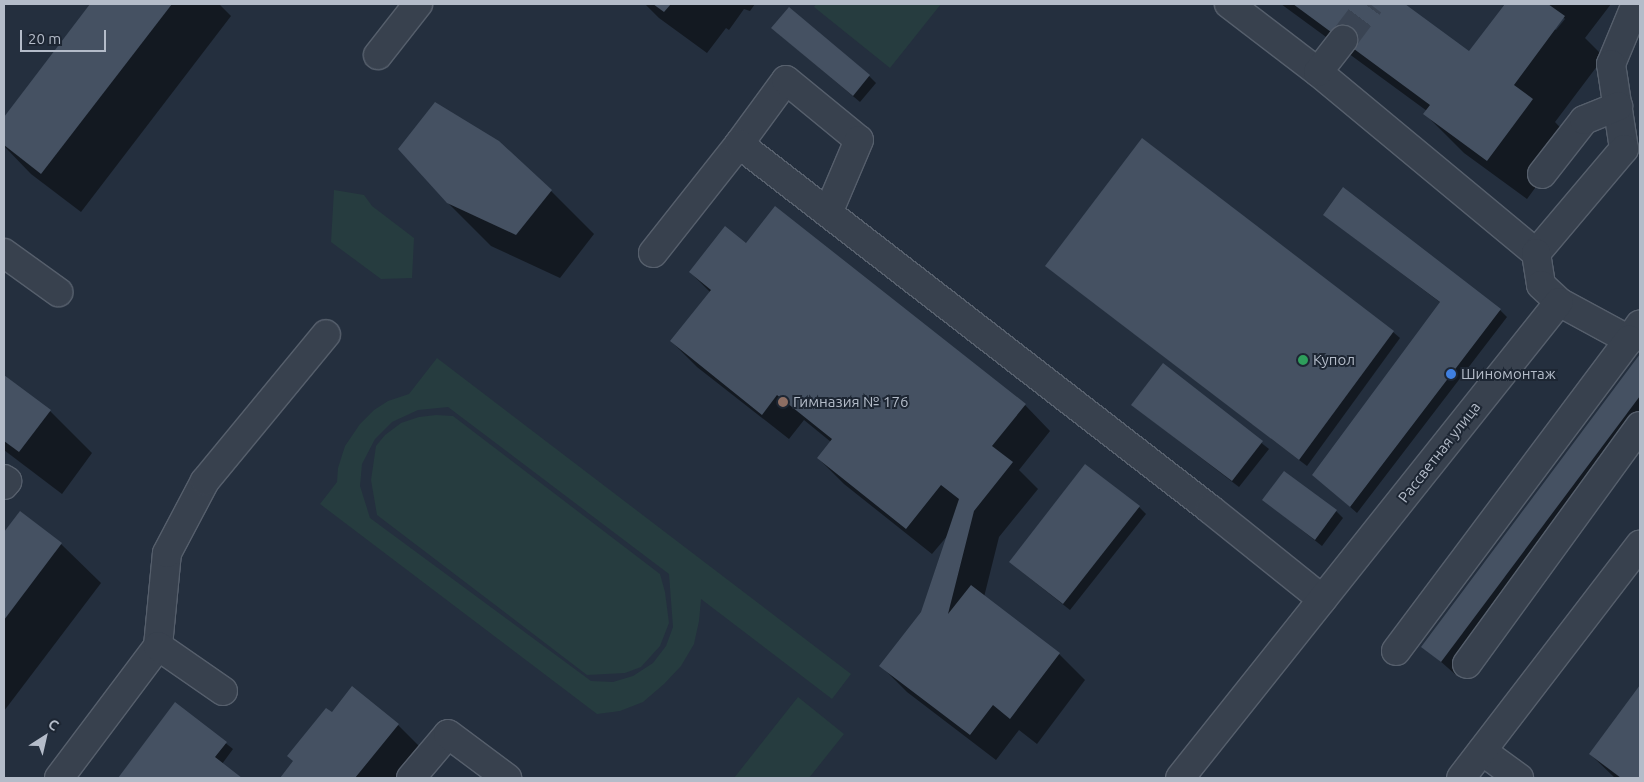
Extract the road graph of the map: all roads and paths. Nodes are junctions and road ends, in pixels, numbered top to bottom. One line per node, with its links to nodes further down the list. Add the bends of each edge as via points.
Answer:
1 (418, 4): 5 (street)
2 (1229, 4): 6 (street)
3 (1636, 4): 7 (street, via 1611,64)
4 (1343, 40): 6 (street)
5 (378, 55)
6 (1318, 72): 14 (street)
7 (1618, 106): 8 (street); 10 (street, via 1584,120)
8 (1632, 139): 14 (street)
9 (739, 144): 11 (street); 11 (street, via 786,80 859,140); 13 (street)
10 (1542, 174)
11 (828, 214): 23 (street)
12 (4, 253): 15 (street)
13 (653, 253)
14 (1536, 253): 16 (street, via 1541,285)
15 (58, 292)
16 (1559, 302): 17 (street); 23 (street, Рассветная улица)
17 (1634, 332): 25 (street)
18 (326, 334): 24 (street, via 205,481 167,553)
19 (1640, 426): 26 (street)
20 (4, 479): 21 (street, via 7,482)
21 (4, 485)
22 (1640, 545): 28 (street)
23 (1322, 599): 32 (street, Рассветная улица)
24 (158, 646): 27 (street); 29 (street)
25 (1396, 651)
26 (1466, 664)
27 (223, 692)
28 (1482, 750): 33 (street); 34 (street)
29 (59, 778)
30 (411, 778): 31 (street, via 448,734)
31 (507, 778)
32 (1180, 778)
33 (1461, 778)
34 (1519, 778)

